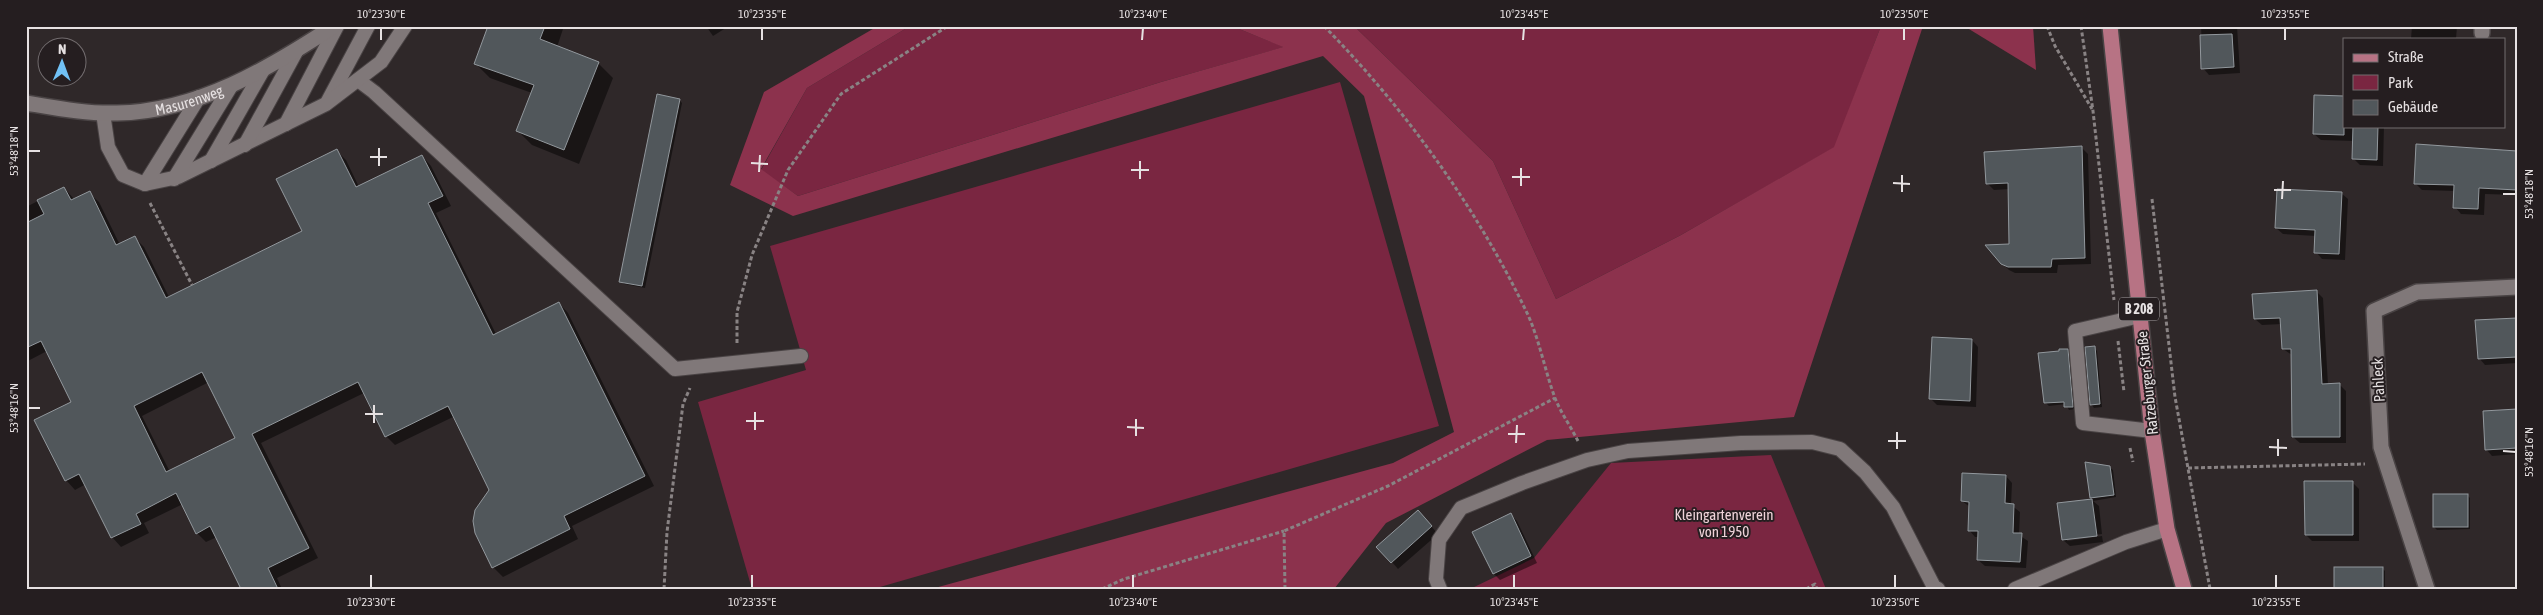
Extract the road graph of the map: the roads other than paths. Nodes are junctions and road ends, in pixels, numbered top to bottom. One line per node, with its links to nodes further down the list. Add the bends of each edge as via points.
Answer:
1 (335, 26): 5 (street, Masurenweg); 13 (lane)
2 (368, 26): 11 (lane)
3 (405, 26): 7 (lane, via 381,62)
4 (2110, 26): 19 (main road, Ratzeburger Straße / B 208)
5 (297, 50): 6 (street, Masurenweg); 14 (lane)
6 (264, 70): 8 (street, Masurenweg); 15 (lane)
7 (358, 80): 11 (lane); 20 (lane, via 675,369)
8 (231, 86): 9 (street, Masurenweg); 16 (lane)
9 (199, 97): 12 (street, Masurenweg, via 160,108); 17 (lane)
10 (26, 103): 12 (street, Masurenweg)
11 (326, 104): 13 (lane)
12 (103, 113): 17 (lane, via 108,147 123,175)
13 (286, 124): 14 (lane)
14 (245, 145): 15 (lane)
15 (211, 161): 16 (lane)
16 (174, 179): 17 (lane)
17 (146, 184)
18 (2517, 287): 27 (street, Pahleck, via 2417,292 2374,311 2381,447)
19 (2140, 316): 21 (main road, Ratzeburger Straße / B 208); 21 (lane, via 2075,331 2083,423)
20 (801, 356)
21 (2152, 431): 22 (main road, Ratzeburger Straße / B 208)
22 (2167, 529): 25 (lane, via 2126,542); 26 (main road, Ratzeburger Straße / B 208)
23 (1440, 589): 24 (lane, via 1436,579 1439,540 1461,508 1522,483 1588,460 1628,451 1812,442 1840,449 1865,472 1893,507 1934,587)
24 (1938, 589)
25 (2015, 589)
26 (2184, 589)
27 (2427, 589)

